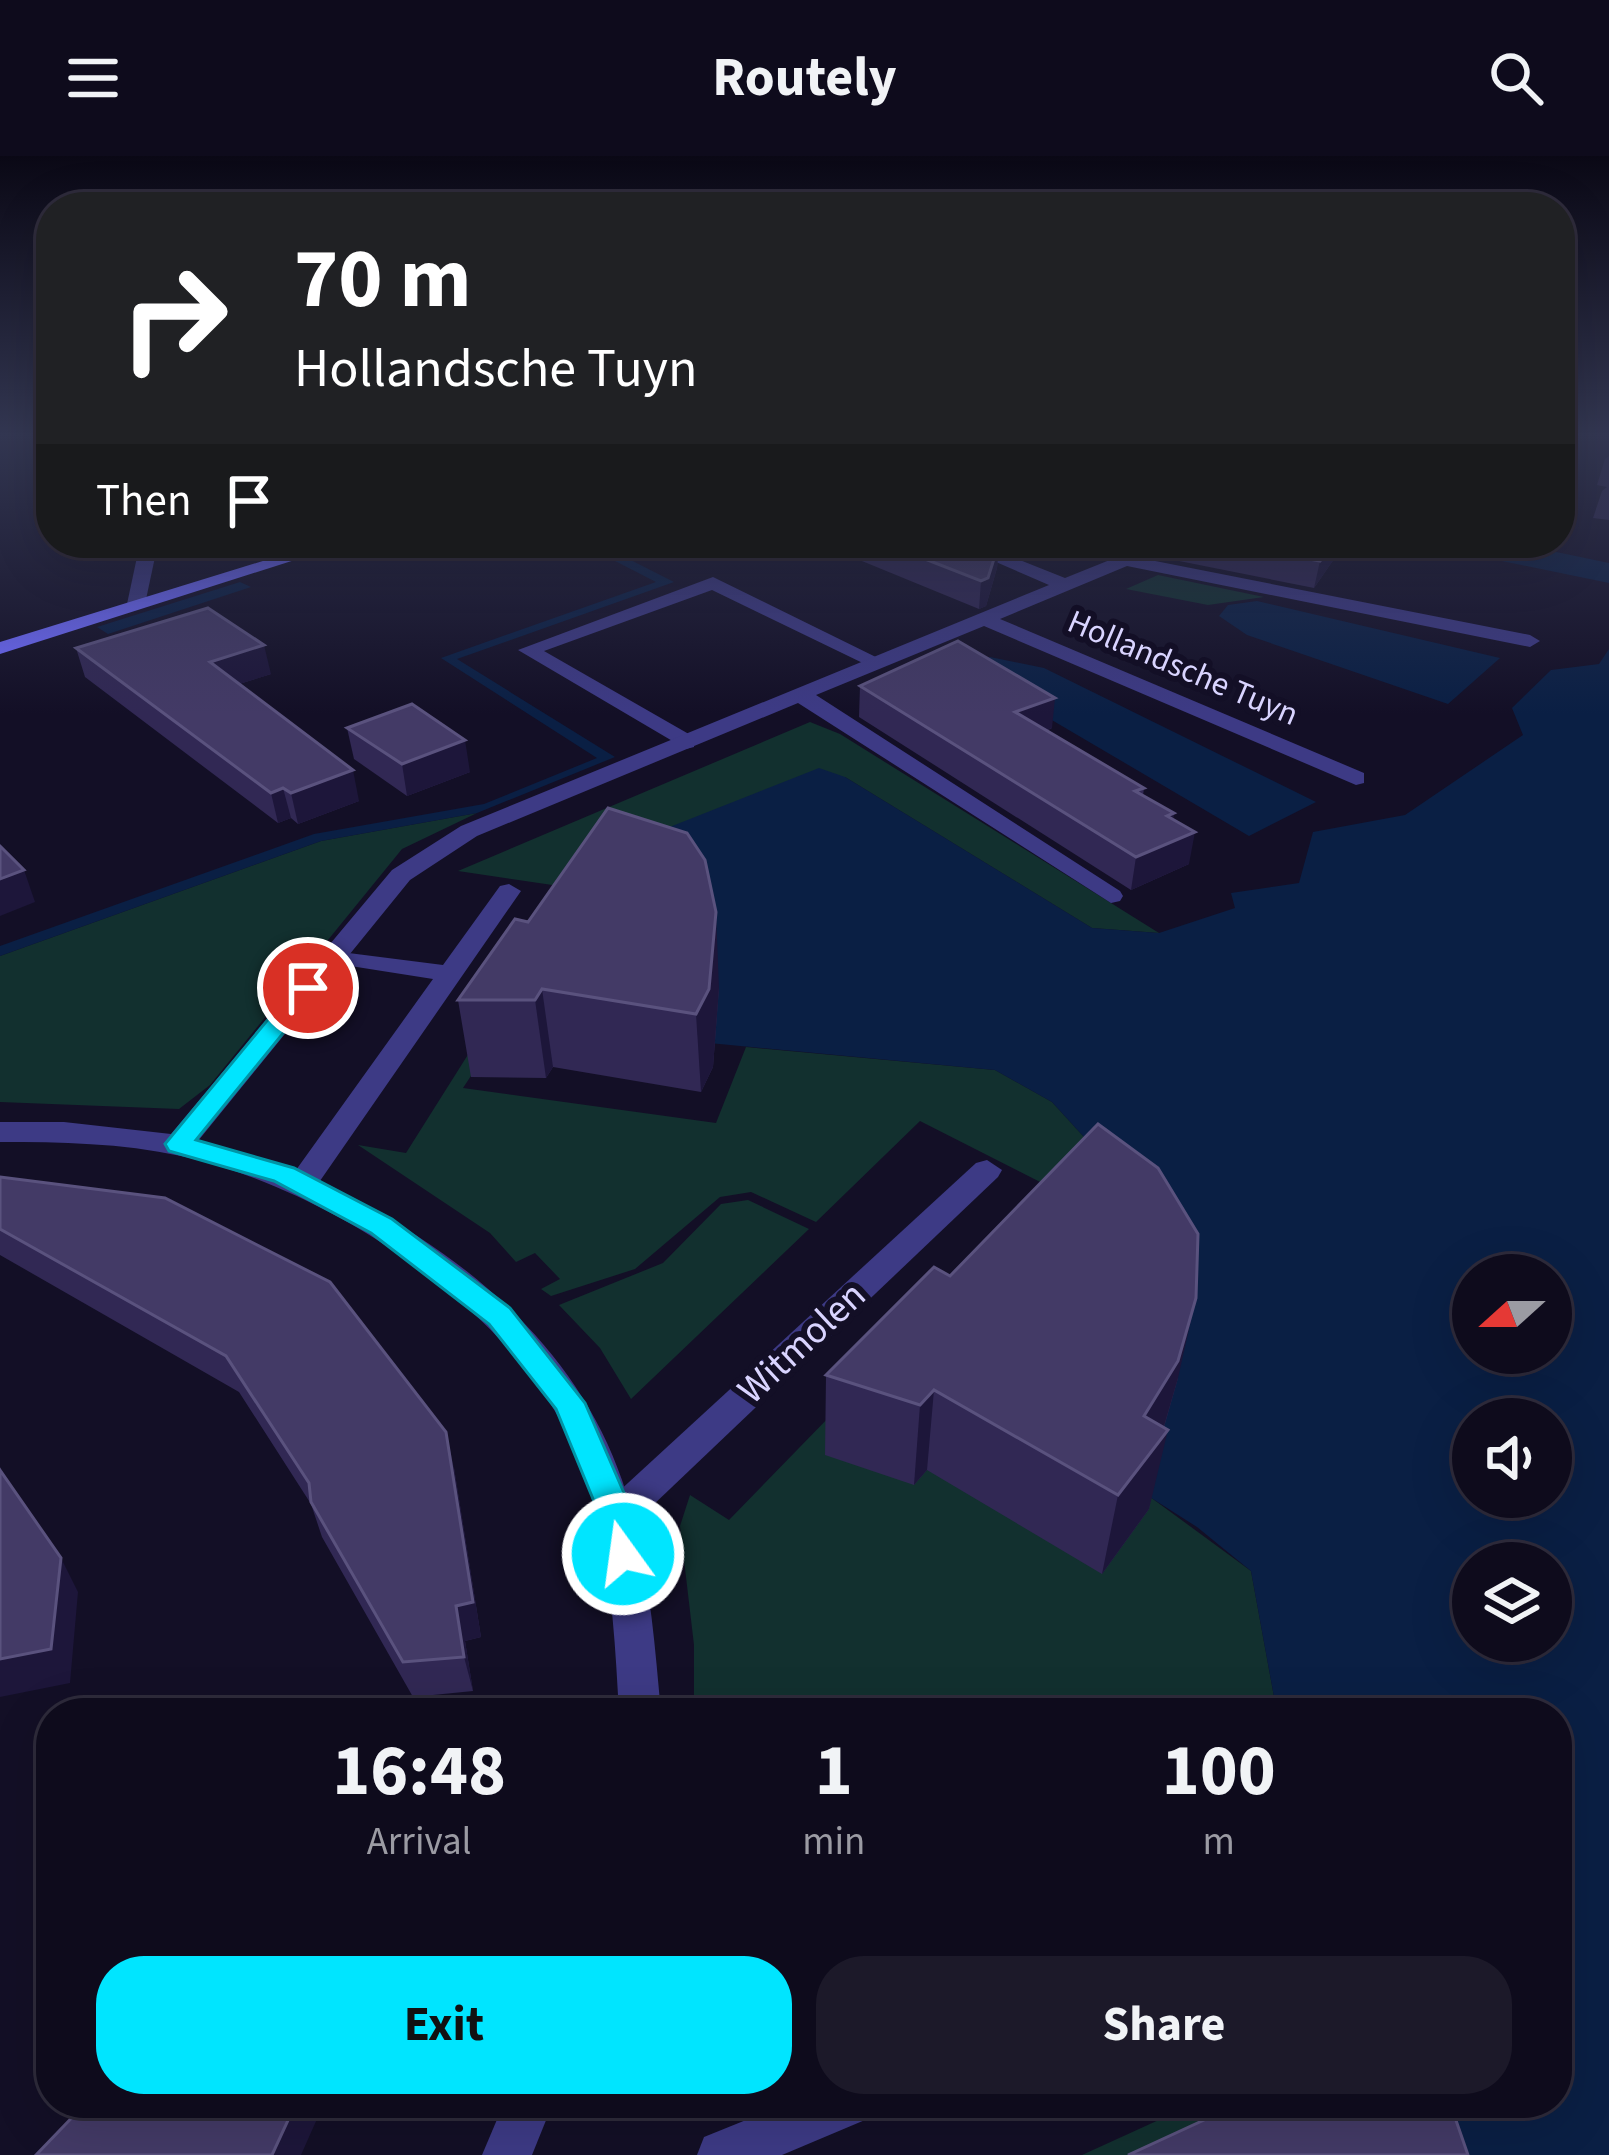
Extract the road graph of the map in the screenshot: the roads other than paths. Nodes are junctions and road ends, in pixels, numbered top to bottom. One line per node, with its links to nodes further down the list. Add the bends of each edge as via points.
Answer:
1 (146, 558): 7 (street)
2 (289, 558): 7 (street)
3 (998, 558): 6 (street, Hollandsche Tuyn)
4 (1130, 558): 5 (street, Hollandsche Tuyn)
5 (1125, 560): 6 (street, Hollandsche Tuyn); 9 (street, Hollandsche Tuyn)
6 (1065, 585): 8 (street, Hollandsche Tuyn)
7 (136, 604): 10 (street)
8 (985, 619): 11 (street, Hollandsche Tuyn); 14 (street, Hollandsche Tuyn)
9 (1531, 641)
10 (0, 648)
11 (878, 663): 12 (street, Hollandsche Tuyn); 13 (street, via 713,583 528,650)
12 (801, 695): 13 (street, Hollandsche Tuyn); 16 (street)
13 (686, 742): 17 (street, Hollandsche Tuyn, via 430,853 401,875)
14 (1356, 778)
15 (509, 891): 18 (street)
16 (1111, 896)
17 (334, 956): 18 (street); 20 (street, Hollandsche Tuyn)
18 (450, 974): 22 (street)
19 (0, 1132): 20 (street)
20 (178, 1144): 22 (street)
21 (987, 1170): 23 (street, Witmolen)
22 (302, 1184): 23 (street, via 382,1226 499,1316 569,1403)
23 (617, 1516): 24 (street)
24 (639, 1698)
25 (523, 2118): 27 (street)
26 (812, 2118): 28 (street)
27 (507, 2155)
28 (722, 2155)

